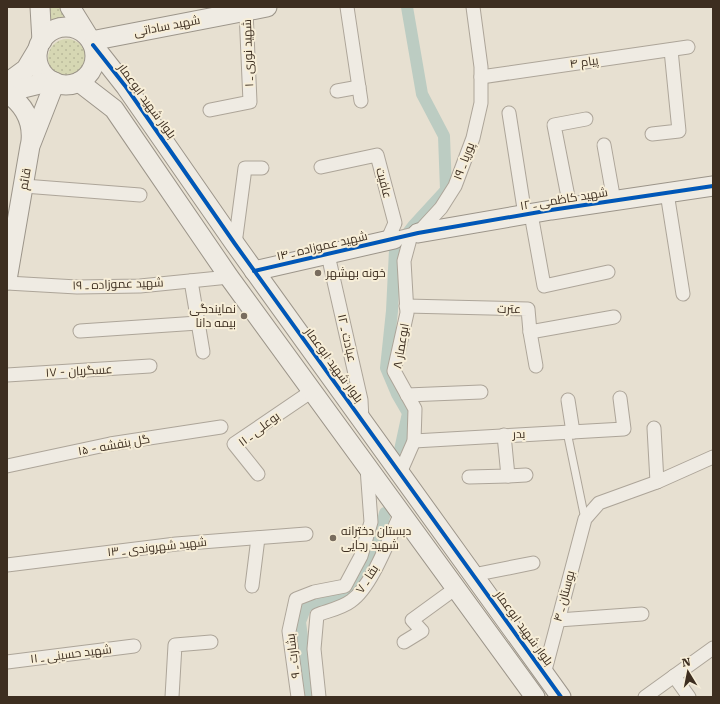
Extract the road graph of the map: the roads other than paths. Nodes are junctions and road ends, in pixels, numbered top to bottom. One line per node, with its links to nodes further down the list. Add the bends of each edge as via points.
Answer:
1 (40, 7): 8 (street)
2 (70, 7): 7 (street, بلوار شهید ابوعمار)
3 (267, 7): 6 (street, شهید ساداتی)
4 (347, 7): 16 (street)
5 (472, 7): 11 (street, پوریا ـ ۱۹)
6 (234, 11): 7 (street, شهید ساداتی); 21 (street, شهید نوری ـ ۱, via 250,102)
7 (91, 41): 8 (street, via 77,30 64,27 48,34); 14 (street, via 95,53 92,70); 15 (street, بلوار شهید ابوعمار)
8 (40, 45): 12 (street, via 40,67); 13 (street, via 26,69)
9 (688, 47): 10 (street, پیام ۴)
10 (671, 50): 11 (street, پیام ۴); 24 (street, via 679,131)
11 (481, 77): 36 (street, پوریا ـ ۱۹, via 481,103 473,138 455,186 441,208)
12 (53, 81): 14 (street, via 70,84); 18 (street); 26 (street, قائم)
13 (7, 82)
14 (79, 82): 20 (street)
15 (126, 87): 20 (street, via 114,92); 37 (street, بلوار شهید ابوعمار)
16 (359, 87): 17 (street); 19 (street)
17 (337, 91)
18 (7, 92): 26 (street, via 22,106 27,115 31,131)
19 (361, 101)
20 (111, 106): 42 (street)
21 (210, 110)
22 (509, 113): 35 (street)
23 (586, 119): 34 (street, via 554,125)
24 (652, 134)
25 (604, 145): 33 (street)
26 (30, 146): 29 (street, قائم)
27 (321, 167): 36 (street, عافیت, via 377,155 395,223)
28 (262, 168): 37 (street, via 245,168)
29 (24, 186): 32 (street); 39 (street, قائم)
30 (713, 186): 31 (street, شهید کاظمی ـ ۱۲)
31 (668, 193): 33 (street, شهید کاظمی ـ ۱۲); 45 (street)
32 (140, 195)
33 (614, 201): 34 (street, شهید کاظمی ـ ۱۲)
34 (570, 207): 35 (street, شهید کاظمی ـ ۱۲)
35 (528, 215): 36 (street, شهید کاظمی ـ ۱۲); 41 (street, via 544,286)
36 (402, 237): 38 (street, شهید عموزاده ـ ۱۴); 46 (street, ابوعمار ۸)
37 (235, 244): 40 (street, بلوار شهید ابوعمار)
38 (328, 255): 40 (street, شهید عموزاده ـ ۱۴); 60 (street, عبادت ـ ۱۲, via 361,400)
39 (9, 259): 43 (street, قائم)
40 (254, 271): 60 (street, بلوار شهید ابوعمار)
41 (608, 272)
42 (228, 277): 44 (street, شهید عموزاده ـ ۱۹); 55 (street)
43 (7, 281): 44 (street, شهید عموزاده ـ ۱۹, via 78,287 140,286)
44 (191, 281): 48 (street)
45 (683, 294)
46 (406, 306): 50 (street, عترت, via 528,309); 57 (street, ابوعمار ۸, via 407,313 394,371)
47 (614, 317): 50 (street)
48 (198, 323): 49 (street); 51 (street)
49 (80, 331)
50 (530, 332): 53 (street)
51 (203, 352)
52 (150, 366): 54 (street, عسگریان - ۱۷)
53 (536, 366)
54 (7, 375)
55 (312, 391): 68 (street); 70 (street, بوعلی ـ ۱۱, via 234,444)
56 (481, 392): 57 (street)
57 (408, 395): 65 (street, ابوعمار ۸, via 415,409)
58 (620, 398): 63 (street, بدر, via 624,429)
59 (568, 400): 63 (street)
60 (362, 422): 69 (street, بلوار شهید ابوعمار)
61 (221, 427): 67 (street, گل بنفشه - ۱۵, via 110,444)
62 (654, 428): 74 (street)
63 (570, 432): 64 (street, بدر); 76 (lane)
64 (504, 435): 65 (street, بدر); 72 (street)
65 (414, 441): 69 (street, ابوعمار ۸)
66 (713, 457): 74 (street)
67 (7, 466)
68 (367, 467): 75 (street); 94 (street, بشارت ـ ۹, via 371,522 361,556 345,586 314,592 296,599 288,631)
69 (400, 473): 81 (street, بلوار شهید ابوعمار)
70 (258, 474)
71 (526, 475): 72 (street)
72 (508, 476): 73 (street)
73 (469, 477)
74 (657, 482): 76 (street, via 599,503)
75 (401, 513): 83 (street); 95 (street, بقا ـ ۷, via 364,588 351,601 317,616 314,649)
76 (585, 519): 85 (street, بوستان ـ ۴)
77 (306, 534): 78 (street, شهید شهروندی ـ ۱۳)
78 (258, 538): 80 (street, شهید شهروندی ـ ۱۳, via 176,544); 82 (street)
79 (533, 563): 81 (street)
80 (7, 565)
81 (473, 575): 91 (street, بلوار شهید ابوعمار)
82 (252, 586)
83 (456, 588): 87 (street, via 412,620 422,631); 96 (street)
84 (642, 614): 85 (street)
85 (558, 620): 91 (street, بوستان ـ ۴)
86 (211, 642): 93 (street, via 175,645)
87 (404, 642)
88 (134, 646): 90 (street, شهید حسینی ـ ۱۱)
89 (713, 648): 92 (street)
90 (7, 662)
91 (544, 674): 97 (street, بلوار شهید ابوعمار)
92 (674, 676): 98 (street); 99 (street)
93 (172, 697)
94 (298, 697)
95 (319, 697)
96 (533, 697)
97 (561, 697)
98 (645, 697)
99 (689, 697)

